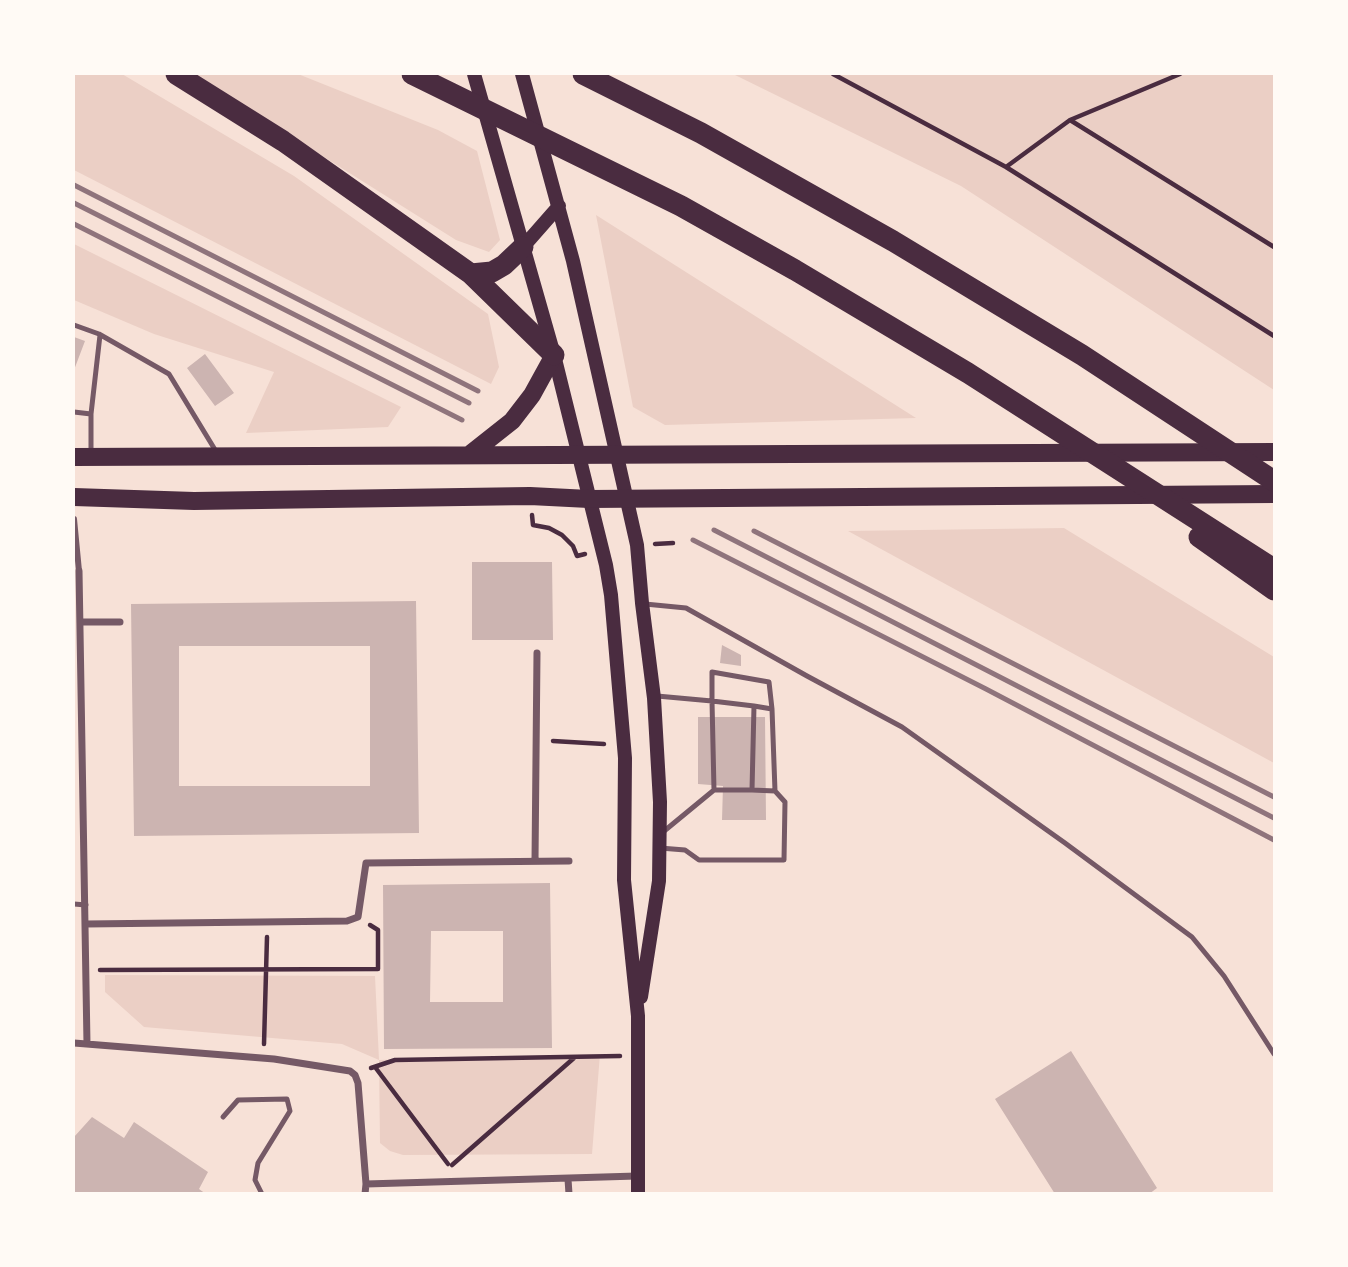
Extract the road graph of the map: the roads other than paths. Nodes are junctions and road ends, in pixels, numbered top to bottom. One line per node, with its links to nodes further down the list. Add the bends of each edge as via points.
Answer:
1 (176, 74): 8 (highway, via 283,141)
2 (412, 74): 12 (highway, via 681,206)
3 (474, 74): 7 (main road)
4 (522, 74): 6 (main road)
5 (583, 74): 21 (highway, via 701,133 893,241 1082,355)
6 (559, 206): 7 (main road); 18 (main road)
7 (523, 247): 8 (highway, via 492,272); 11 (main road)
8 (471, 274): 11 (highway)
9 (74, 325): 10 (lane)
10 (100, 335): 14 (lane); 20 (lane, via 169,374)
11 (554, 355): 16 (main road); 17 (main road, via 512,421)
12 (968, 373): 27 (highway); 29 (highway)
13 (74, 412): 14 (lane)
14 (91, 414): 19 (lane)
15 (1275, 452): 18 (main road)
16 (579, 454): 17 (main road); 18 (main road); 24 (main road)
17 (469, 455): 20 (main road)
18 (618, 455): 25 (main road)
19 (82, 457): 20 (main road)
20 (220, 457)
21 (1275, 481)
22 (1275, 494): 25 (main road)
23 (74, 497): 24 (main road, via 194,501)
24 (589, 499): 25 (main road); 47 (main road, via 611,595 624,745 624,880)
25 (628, 499): 30 (main road)
26 (74, 519): 28 (street)
27 (1275, 569)
28 (79, 571): 31 (street)
29 (1275, 590)
30 (642, 603): 34 (main road); 50 (lane, via 686,608 912,734 1192,937 1224,976)
31 (80, 622): 32 (street); 45 (street)
32 (120, 622)
33 (537, 653): 42 (street)
34 (654, 695): 35 (lane); 41 (main road)
35 (712, 701): 36 (lane); 37 (lane, via 712,672 769,682); 38 (lane)
36 (754, 706): 37 (lane); 39 (lane)
37 (772, 709): 40 (lane)
38 (714, 790): 39 (lane); 41 (lane)
39 (752, 790): 40 (lane)
40 (775, 791): 41 (lane, via 785,802 784,860 699,859)
41 (660, 841): 47 (main road, via 659,881)
42 (535, 861): 43 (street); 46 (street, via 366,863 358,917 347,921)
43 (569, 861)
44 (74, 904): 45 (lane)
45 (86, 905): 46 (street)
46 (86, 924): 49 (street)
47 (638, 1016): 52 (main road)
48 (74, 1043): 49 (street)
49 (87, 1044): 54 (street, via 264,1058 339,1068 355,1075)
50 (1275, 1054)
51 (223, 1116): 55 (lane, via 238,1100 287,1099 290,1111 258,1164 255,1180)
52 (638, 1176): 53 (street); 58 (main road)
53 (568, 1179): 54 (street); 57 (street)
54 (366, 1184): 56 (street)
55 (262, 1194)
56 (365, 1194)
57 (569, 1194)
58 (638, 1194)

